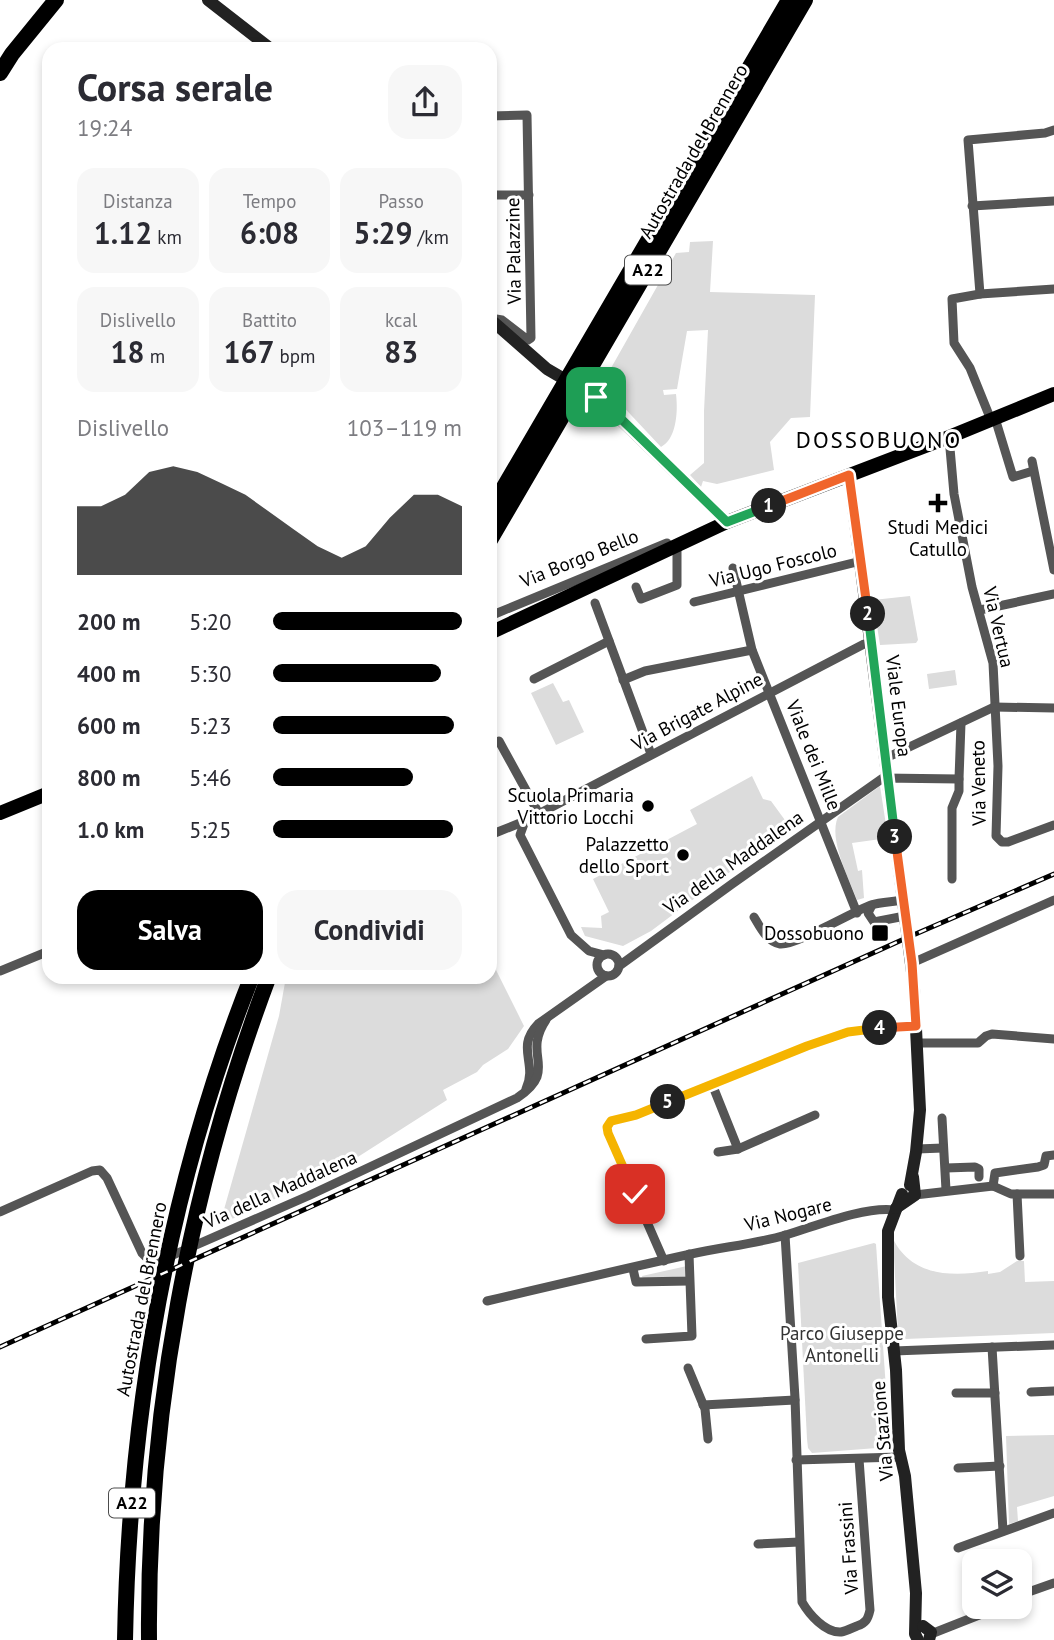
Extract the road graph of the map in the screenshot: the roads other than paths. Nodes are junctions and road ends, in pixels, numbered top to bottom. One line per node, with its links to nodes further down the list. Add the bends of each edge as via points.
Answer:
1 (56, 0): 6 (highway)
2 (208, 0): 5 (street)
3 (789, 0): 23 (highway, Autostrada del Brennero / A22)
4 (805, 0): 27 (highway, Autostrada del Brennero / A22)
5 (262, 42)
6 (0, 73)
7 (497, 116): 10 (street, Via Palazzine, via 527,115)
8 (1054, 130): 12 (street, via 968,140)
9 (497, 195): 10 (street)
10 (529, 195): 15 (street, Via Palazzine, via 531,338)
11 (1054, 201): 12 (street)
12 (972, 205): 14 (street)
13 (1054, 289): 14 (street)
14 (980, 294): 18 (street, via 952,299 954,343)
15 (497, 320)
16 (497, 325): 26 (street, via 547,369 613,411)
17 (1054, 394): 18 (main road, Via Borgo Bello)
18 (993, 419): 19 (main road, Via Borgo Bello); 21 (street, via 1013,477)
19 (949, 437): 22 (main road, Via Borgo Bello); 37 (street, Via Vertua, via 954,494)
20 (1032, 461): 21 (street)
21 (1033, 471): 25 (street)
22 (849, 475): 26 (main road, Via Borgo Bello); 29 (street, Viale Europa)
23 (497, 499)
24 (1054, 506): 25 (street)
25 (1042, 509): 31 (street)
26 (723, 523): 28 (main road, Via Borgo Bello)
27 (497, 528)
28 (679, 544): 32 (street, via 677,585 641,599); 38 (street, Via Borgo Bello, via 675,540); 39 (main road, Via Borgo Bello)
29 (861, 561): 33 (street, Via Ugo Foscolo); 41 (street, Viale Europa)
30 (733, 568): 33 (street, Viale dei Mille)
31 (1054, 570)
32 (636, 587)
33 (740, 591): 35 (street, Via Ugo Foscolo); 42 (street, Viale dei Mille)
34 (1054, 595): 37 (street)
35 (694, 602)
36 (596, 603): 40 (street)
37 (979, 610): 46 (street, Via Vertua, via 993,663)
38 (497, 612)
39 (497, 630)
40 (609, 640): 43 (street); 44 (street)
41 (872, 642): 45 (street, Via Brigate Alpine); 51 (street, Viale Europa)
42 (752, 650): 44 (street, via 645,671); 45 (street, Viale dei Mille)
43 (534, 679)
44 (624, 680): 50 (street)
45 (769, 693): 50 (street, Via Brigate Alpine); 58 (street, Viale dei Mille)
46 (995, 707): 47 (street); 48 (street); 59 (street, Via Veneto, via 997,839 1008,842)
47 (1054, 708)
48 (961, 723): 51 (street); 53 (street)
49 (497, 742): 55 (street)
50 (651, 754): 55 (street, Via Brigate Alpine)
51 (887, 758): 52 (street, Viale Europa)
52 (889, 779): 53 (street); 58 (street, Via della Maddalena, via 883,778); 62 (street, Viale Europa)
53 (959, 779): 61 (street, via 952,808)
54 (42, 796): 56 (main road)
55 (538, 812): 57 (street, Via Brigate Alpine)
56 (0, 813)
57 (525, 821): 60 (street, Via Brigate Alpine); 69 (street, via 520,835 523,843 571,934)
58 (822, 822): 65 (street, Viale dei Mille); 71 (street, Via della Maddalena)
59 (1054, 825)
60 (497, 832)
61 (952, 879)
62 (903, 900): 64 (street); 66 (street, Viale Europa)
63 (1054, 900): 74 (street)
64 (873, 904): 65 (street); 66 (street, via 868,913 874,922)
65 (858, 913): 67 (street, via 779,944)
66 (905, 916): 68 (street, Viale Europa)
67 (754, 917)
68 (908, 942): 74 (street, Via Stazione)
69 (591, 953): 72 (street); 76 (street)
70 (42, 954): 77 (street)
71 (634, 954): 73 (street, Via della Maddalena); 75 (street, Via della Maddalena)
72 (604, 955): 73 (street, Via della Maddalena); 76 (street, Via della Maddalena)
73 (615, 957): 75 (street)
74 (912, 963): 80 (street, Via Stazione)
75 (619, 966): 76 (street, Via della Maddalena, via 613,975)
76 (600, 969): 99 (street, Via della Maddalena, via 589,986 538,1024 526,1040 530,1080 517,1098 308,1196 157,1260 148,1259 138,1247 100,1170)
77 (0, 971)
78 (248, 984): 134 (highway, Autostrada del Brennero / A22, via 191,1158 158,1301 139,1424 126,1567)
79 (266, 984): 135 (highway, Autostrada del Brennero / A22, via 230,1085 178,1297 154,1484)
80 (916, 1026): 82 (street, Via Stazione); 83 (street, via 848,1032)
81 (1054, 1039): 82 (street, via 992,1034 978,1043)
82 (916, 1043): 88 (street, Via Stazione)
83 (712, 1084): 87 (street); 103 (street, via 611,1121 607,1127)
84 (815, 1115): 87 (street)
85 (942, 1118): 86 (street)
86 (943, 1148): 88 (street); 91 (street)
87 (738, 1149): 89 (street)
88 (917, 1149): 94 (street, Via Stazione)
89 (718, 1152)
90 (1054, 1155): 93 (street, via 1046,1156 1044,1165 1038,1167 995,1172)
91 (946, 1168): 92 (street, via 975,1167); 95 (street)
92 (979, 1177)
93 (993, 1186): 95 (street); 96 (street)
94 (910, 1189): 95 (street); 98 (street, Via Stazione)
95 (946, 1190)
96 (1017, 1194): 97 (street); 102 (street)
97 (1054, 1194)
98 (895, 1210): 100 (street, Via Nogare, via 818,1224); 110 (street, Via Stazione, via 887,1240)
99 (0, 1212)
100 (785, 1236): 101 (street, Via Nogare); 116 (street, Via Frassini)
101 (689, 1254): 103 (street, Via Nogare); 105 (street)
102 (1020, 1256)
103 (664, 1261): 104 (street, Via Nogare)
104 (633, 1269): 105 (street, via 636,1282); 106 (street, Via Nogare)
105 (690, 1281): 107 (street, via 692,1335)
106 (487, 1301)
107 (646, 1339)
108 (1054, 1345): 109 (street)
109 (992, 1347): 110 (street); 115 (street)
110 (894, 1351): 119 (street, Via Stazione)
111 (688, 1368): 117 (street)
112 (1054, 1391): 113 (street)
113 (1031, 1392)
114 (956, 1393): 115 (street)
115 (995, 1393): 122 (street)
116 (795, 1399): 117 (street); 121 (street, Via Frassini)
117 (703, 1405): 118 (street)
118 (708, 1439)
119 (899, 1457): 120 (street); 133 (street, Via Stazione, via 905,1476)
120 (859, 1459): 121 (street); 126 (street, Via Frassini, via 870,1610 863,1624 834,1631 807,1612 802,1602)
121 (796, 1460): 126 (street, Via Frassini)
122 (1000, 1466): 123 (street); 125 (street)
123 (957, 1468)
124 (1054, 1513): 125 (street)
125 (1003, 1531): 128 (street)
126 (799, 1542): 127 (street)
127 (758, 1544)
128 (958, 1548)
129 (1054, 1583): 130 (street)
130 (1032, 1591)
131 (962, 1617): 133 (street)
132 (965, 1619): 133 (street)
133 (922, 1634)
134 (125, 1640)
135 (149, 1640)

